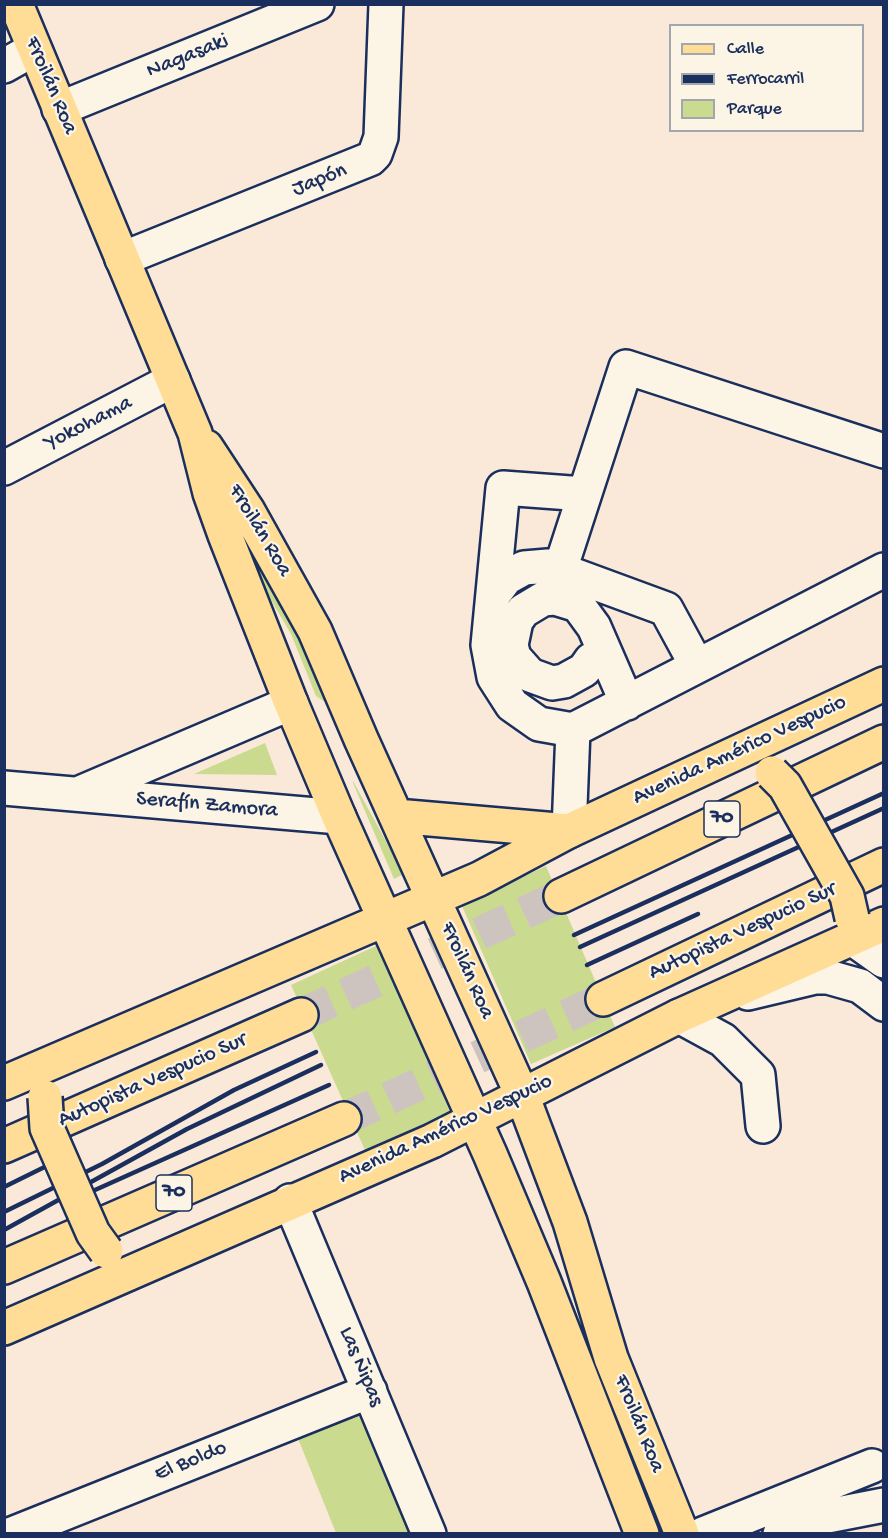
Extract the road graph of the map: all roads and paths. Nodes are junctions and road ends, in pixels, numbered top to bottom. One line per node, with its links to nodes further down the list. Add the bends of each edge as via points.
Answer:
1 (16, 4): 4 (main road, Froilán Roa)
2 (317, 4): 6 (street, Nagasaki)
3 (386, 4): 7 (street, Japón, via 381,138 370,159)
4 (34, 49): 5 (street); 6 (main road, Froilán Roa)
5 (4, 66)
6 (60, 109): 7 (main road, Froilán Roa)
7 (122, 259): 8 (main road, Froilán Roa)
8 (174, 380): 9 (main road, Froilán Roa); 11 (street, Yokohama)
9 (195, 433): 19 (main road, Froilán Roa, via 225,536); 22 (main road, Froilán Roa, via 230,481 295,591)
10 (884, 451): 12 (street, via 626,367)
11 (4, 468)
12 (584, 494): 13 (street); 15 (street, via 504,488)
13 (560, 570): 15 (street, via 548,566 524,568 506,578); 17 (street, via 666,609)
14 (884, 570): 17 (street)
15 (494, 594): 21 (street, via 489,661 501,692 539,724)
16 (591, 660): 20 (street, via 585,670 564,681 552,683 530,675 513,651 512,633 522,611 543,599 555,598 578,605 594,627)
17 (697, 666): 20 (street)
18 (884, 684): 24 (main road, Avenida Américo Vespucio)
19 (291, 703): 22 (main road); 26 (street, Serafín Zamora); 28 (main road, Froilán Roa)
20 (627, 703): 21 (street)
21 (573, 730): 29 (street)
22 (361, 739): 27 (main road, Froilán Roa)
23 (884, 742): 31 (main road, 70)
24 (727, 757): 29 (main road, Avenida Américo Vespucio); 34 (main road, bridge, via 754,764 772,773 785,786)
25 (4, 788): 26 (street, Serafín Zamora)
26 (76, 795): 28 (street, Serafín Zamora)
27 (396, 816): 29 (main road); 32 (main road, Froilán Roa)
28 (339, 817): 33 (main road, Froilán Roa)
29 (569, 831): 32 (main road, Avenida Américo Vespucio)
30 (884, 865): 36 (main road, Autopista Vespucio Sur)
31 (561, 896)
32 (434, 899): 33 (main road, Avenida Américo Vespucio); 43 (main road, Froilán Roa)
33 (386, 920): 41 (main road, Avenida Américo Vespucio); 45 (main road, Froilán Roa)
34 (863, 927): 35 (street); 37 (main road, Avenida Américo Vespucio)
35 (884, 961)
36 (603, 999)
37 (714, 1000): 38 (street, via 828,977 860,986); 40 (main road, Avenida Américo Vespucio)
38 (884, 1005)
39 (301, 1015): 47 (main road, Autopista Vespucio Sur)
40 (679, 1016): 43 (main road, Avenida Américo Vespucio); 46 (street, via 723,1040 758,1075)
41 (54, 1064): 42 (main road, Avenida Américo Vespucio); 50 (main road, bridge, via 45,1097 47,1128 93,1233 106,1251)
42 (4, 1083)
43 (522, 1095): 45 (main road, Avenida Américo Vespucio); 58 (main road, Froilán Roa, via 570,1222 611,1358)
44 (344, 1119): 49 (main road, 70)
45 (475, 1119): 48 (main road, Avenida Américo Vespucio); 57 (main road, Froilán Roa, via 544,1282)
46 (763, 1126)
47 (4, 1146)
48 (290, 1202): 50 (main road, Avenida Américo Vespucio); 52 (street, Las Ñipas)
49 (4, 1267)
50 (142, 1268): 51 (main road, Avenida Américo Vespucio)
51 (4, 1328)
52 (370, 1391): 55 (street, El Boldo); 56 (street, Las Ñipas)
53 (872, 1466): 59 (street)
54 (884, 1505): 60 (street, via 818,1518)
55 (12, 1533)
56 (429, 1533)
57 (642, 1533)
58 (682, 1533)
59 (703, 1533)
60 (780, 1533)

